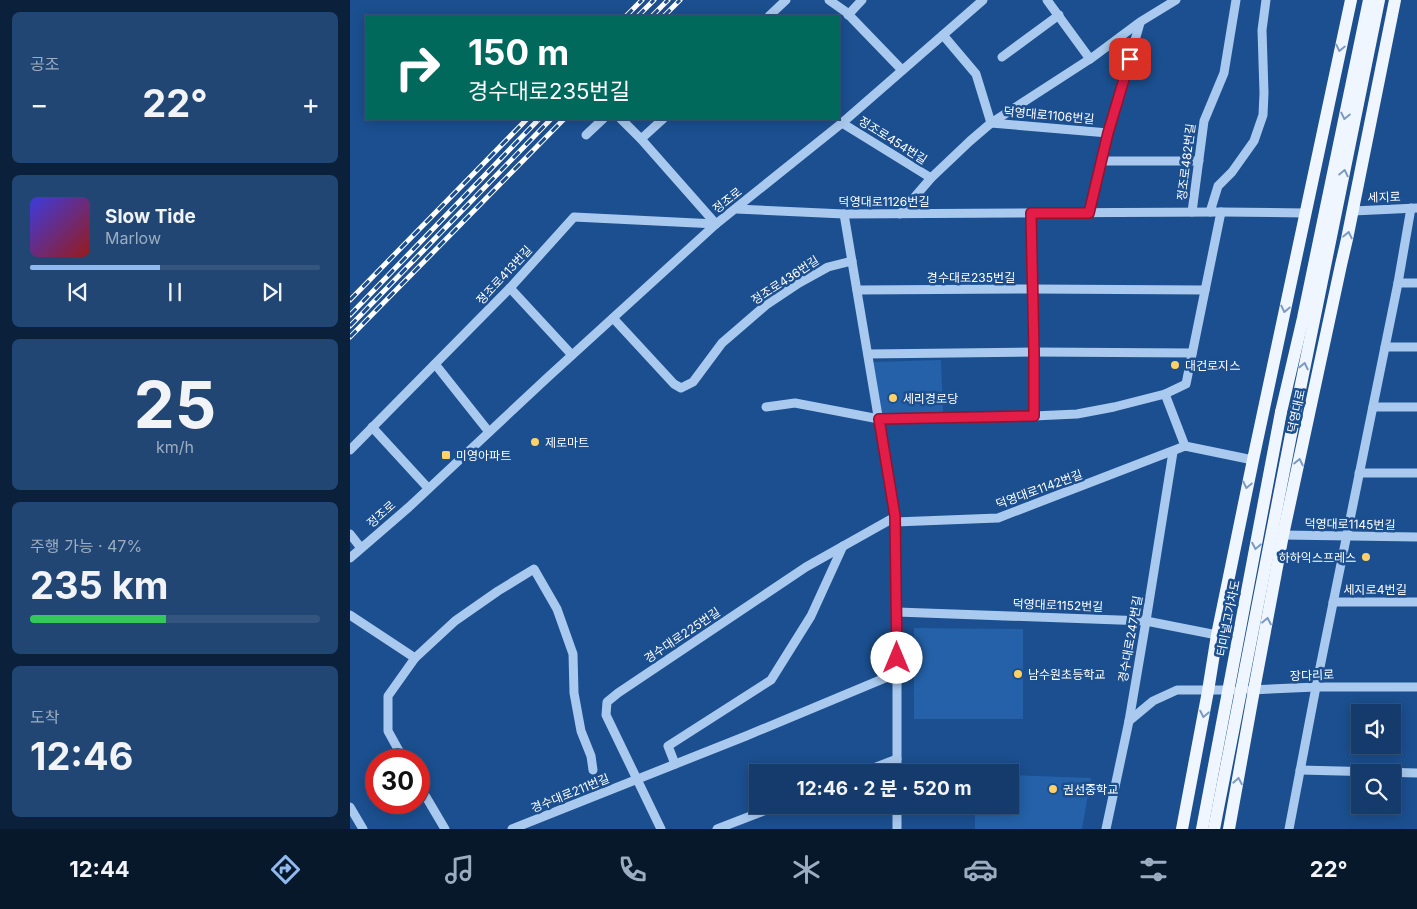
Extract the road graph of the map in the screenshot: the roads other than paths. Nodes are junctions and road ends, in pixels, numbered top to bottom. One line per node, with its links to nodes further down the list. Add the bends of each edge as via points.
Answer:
1 (786, 0): 14 (street)
2 (829, 0): 13 (street)
3 (862, 0): 13 (street)
4 (983, 0): 17 (street, 정조로)
5 (1048, 0): 15 (street)
6 (1176, 0): 16 (street, 덕영대로1106번길)
7 (1236, 0): 30 (street, 정조로482번길, via 1224,73 1204,121)
8 (1266, 0): 36 (street, via 1262,30 1263,116 1254,141 1218,186)
9 (1351, 0): 40 (main road, one-way to 40)
10 (1369, 0): 54 (main road, 덕영대로, one-way to 54)
11 (1380, 0): 54 (main road, 덕영대로, one-way to 11)
12 (1395, 0): 34 (main road, 덕영대로)
13 (847, 13): 20 (street)
14 (770, 15)
15 (1059, 15): 18 (street); 19 (street)
16 (1140, 22): 19 (street, 덕영대로1106번길); 26 (street, 덕영대로1106번길)
17 (942, 35): 20 (street, 정조로); 25 (street, via 976,74)
18 (1002, 57)
19 (1090, 59): 25 (street, 덕영대로1106번길)
20 (902, 70): 24 (street, 정조로)
21 (602, 120): 27 (street)
22 (622, 120): 28 (street)
23 (661, 120): 28 (street)
24 (842, 123): 31 (street, 정조로454번길); 33 (street, 정조로)
25 (991, 123): 26 (street, 덕영대로1106번길); 31 (street, 덕영대로1106번길)
26 (1108, 133): 29 (street)
27 (586, 135)
28 (641, 139): 43 (street)
29 (1102, 161): 30 (street); 39 (street)
30 (1199, 161): 35 (street, 정조로482번길)
31 (931, 178): 42 (street, 덕영대로1106번길)
32 (1414, 208): 34 (street, 세지로); 47 (street, 세지로4번길)
33 (736, 209): 41 (street, 덕영대로1126번길); 43 (street, 정조로)
34 (1353, 211): 46 (main road, 덕영대로, one-way to 34)
35 (1192, 212): 36 (street, 덕영대로1126번길); 39 (street, 덕영대로1126번길)
36 (1210, 212): 37 (street, 덕영대로1126번길)
37 (1221, 212): 40 (street, 덕영대로1126번길); 52 (street)
38 (1031, 213): 39 (street, 덕영대로1126번길); 42 (street, 덕영대로1126번길); 50 (street)
39 (1089, 213)
40 (1305, 213): 44 (main road)
41 (844, 214): 42 (street, 덕영대로1126번길); 45 (street)
42 (900, 214)
43 (716, 224): 49 (street, 정조로413번길, via 574,217); 53 (street, 정조로)
44 (1296, 255): 54 (main road); 74 (main road, one-way to 74)
45 (852, 261): 51 (street); 53 (street, 정조로436번길, via 828,266 766,305 722,343 693,382 681,388)
46 (1341, 265): 54 (main road); 80 (main road, 덕영대로, one-way to 46)
47 (1398, 283): 48 (street); 55 (street, 세지로4번길)
48 (1417, 283)
49 (510, 288): 60 (street); 61 (street, 정조로413번길)
50 (1032, 289): 51 (street, 경수대로235번길); 52 (street, 경수대로235번길); 57 (street)
51 (857, 290): 59 (street)
52 (1205, 290): 58 (street)
53 (613, 318): 60 (street, 정조로)
54 (1308, 319): 66 (main road, 덕영대로); 121 (main road, 덕영대로, one-way to 54, bridge, via 1295,414)
55 (1385, 347): 56 (street); 64 (street, 세지로4번길)
56 (1417, 347)
57 (1034, 352): 58 (street); 59 (street); 67 (street)
58 (1192, 353): 62 (street, via 1186,384)
59 (868, 354): 68 (street)
60 (572, 355): 70 (street, 정조로)
61 (435, 364): 69 (street, 정조로413번길); 70 (street)
62 (1165, 394): 67 (street, via 1077,414); 71 (street)
63 (766, 407): 68 (street, via 795,403)
64 (1373, 407): 65 (street); 75 (street, 세지로4번길)
65 (1417, 407)
66 (1281, 412): 120 (main road, 터미널고가차도, one-way to 120, bridge)
67 (1034, 416): 68 (street)
68 (879, 419): 78 (street)
69 (372, 427): 72 (street, 정조로413번길); 77 (street)
70 (489, 432): 77 (street, 정조로)
71 (1185, 446): 73 (street, 덕영대로1142번길); 74 (street)
72 (350, 450)
73 (1173, 452): 78 (street, 덕영대로1142번길, via 998,518); 90 (street, 경수대로247번길)
74 (1253, 460): 91 (main road, one-way to 91)
75 (1359, 473): 76 (street); 81 (street, 세지로4번길)
76 (1417, 473)
77 (428, 488): 84 (street, 정조로)
78 (895, 519): 83 (street, 경수대로225번길); 88 (street)
79 (350, 534): 84 (street)
80 (1283, 534): 81 (street, 덕영대로1145번길); 96 (main road, 덕영대로, one-way to 80)
81 (1346, 537): 82 (street, 덕영대로1145번길); 86 (street, 세지로4번길)
82 (1417, 537)
83 (843, 546): 101 (street, via 811,616 771,680 668,746); 107 (street, 경수대로225번길, via 806,566 607,702 606,715)
84 (361, 548): 85 (street, 정조로)
85 (350, 558)
86 (1333, 602): 87 (street, 세지로4번길); 95 (street, 세지로4번길)
87 (1417, 602)
88 (897, 612): 90 (street, 덕영대로1152번길); 93 (street)
89 (350, 615): 92 (street)
90 (1146, 621): 91 (street, 덕영대로1152번길); 98 (street, 경수대로247번길)
91 (1217, 635): 97 (main road)
92 (415, 658): 99 (street, via 388,696 388,731); 104 (street, via 455,621 534,569 556,608 573,654 574,693)
93 (897, 673): 100 (street); 101 (street)
94 (1417, 686): 95 (street, 장다리로)
95 (1316, 687): 96 (street, 장다리로); 105 (street, 세지로4번길)
96 (1254, 690): 97 (street, 장다리로); 122 (main road, 덕영대로, one-way to 96)
97 (1208, 691): 98 (street, via 1177,690 1153,701); 119 (main road, one-way to 119)
98 (1129, 721): 118 (street, 경수대로247번길)
99 (398, 749)
100 (897, 760): 102 (street); 103 (street)
101 (675, 764): 107 (street)
102 (886, 764)
103 (897, 764)
104 (593, 770)
105 (1300, 770): 106 (street); 123 (street, 세지로4번길)
106 (1417, 773)
107 (637, 780): 114 (street, 경수대로211번길); 115 (street, 경수대로225번길)
108 (430, 804): 113 (street)
109 (350, 807): 112 (street)
110 (756, 814): 116 (street)
111 (897, 814): 117 (street)
112 (363, 829)
113 (445, 829)
114 (512, 829)
115 (661, 829)
116 (717, 829)
117 (897, 829)
118 (1106, 829)
119 (1182, 829)
120 (1202, 829)
121 (1214, 829)
122 (1229, 829)
123 (1289, 829)

